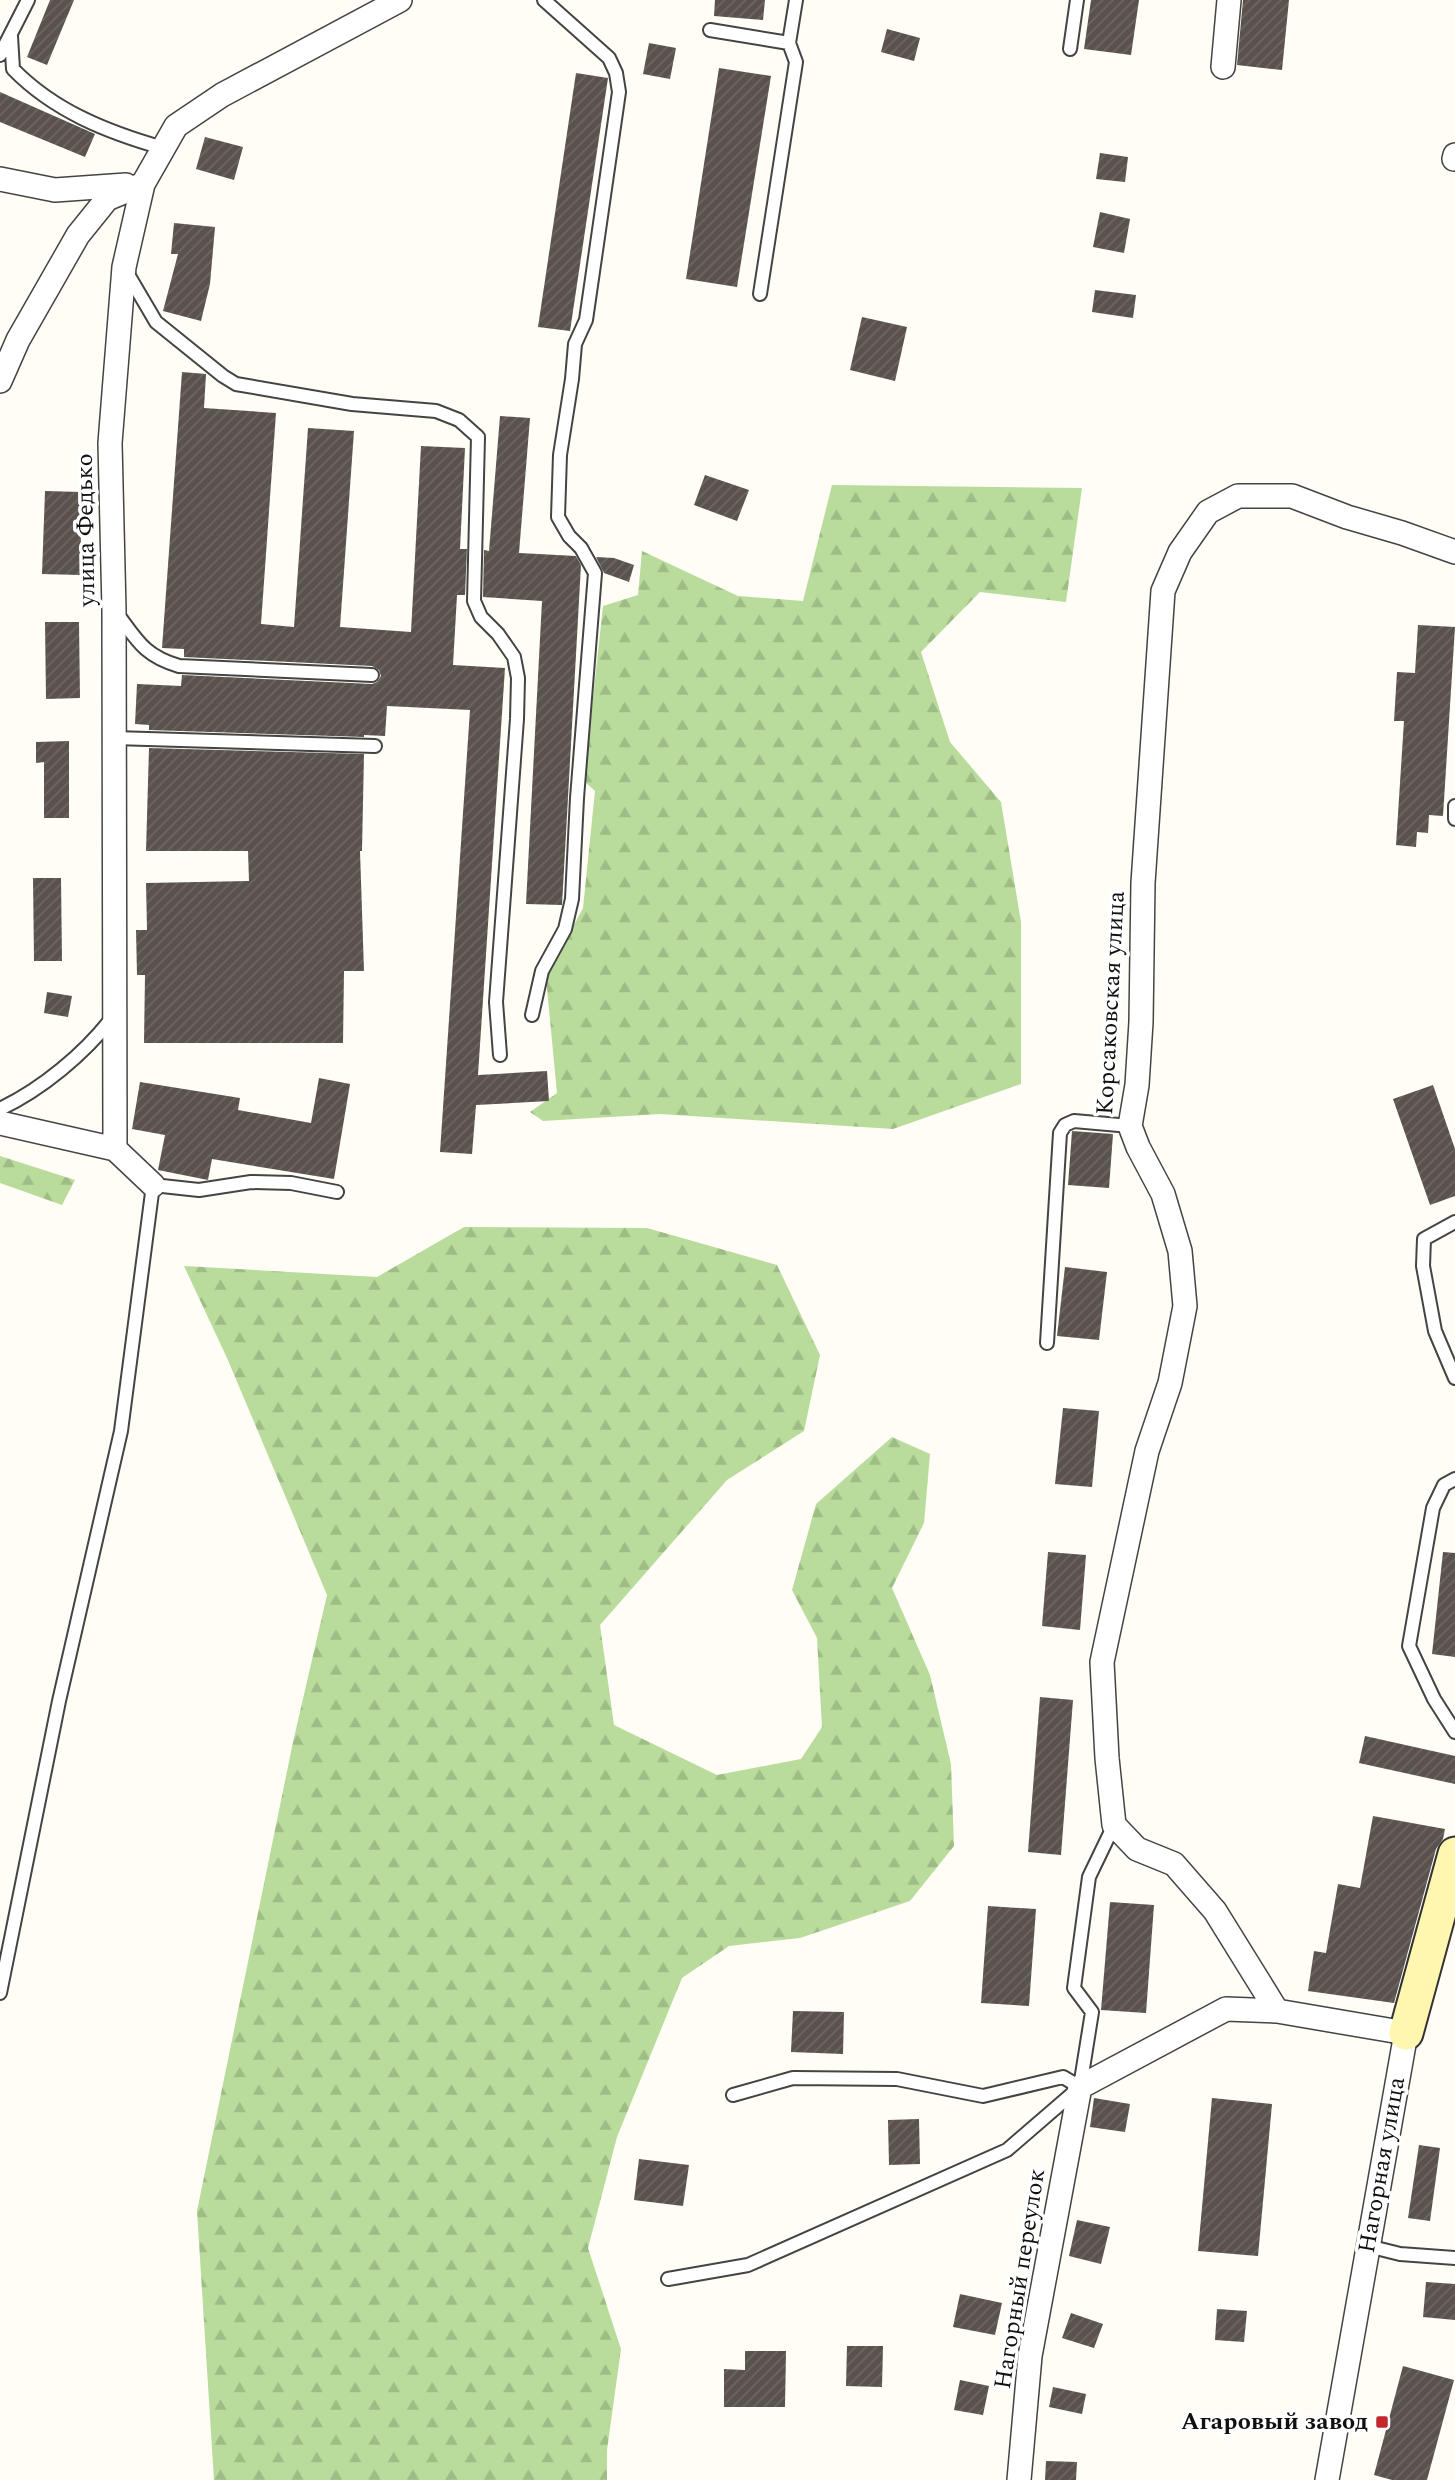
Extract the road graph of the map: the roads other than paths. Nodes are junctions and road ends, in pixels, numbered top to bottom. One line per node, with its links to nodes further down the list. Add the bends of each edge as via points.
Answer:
1 (28, 0): 8 (lane)
2 (400, 0): 13 (street, улица Федько, via 222,95 176,126)
3 (544, 0): 28 (lane, via 609,58 619,92 586,320 575,344 560,455 558,517 594,573 572,899 565,929 542,971)
4 (796, 0): 9 (lane)
5 (1077, 0): 10 (lane)
6 (1229, 0): 12 (street)
7 (710, 30): 9 (lane)
8 (11, 36): 11 (lane); 13 (lane, via 13,69 32,89 104,129)
9 (789, 43): 17 (lane, via 796,62)
10 (1070, 49)
11 (0, 55)
12 (1223, 67)
13 (163, 148): 15 (street, улица Федько)
14 (0, 179): 15 (street, via 55,190)
15 (143, 184): 16 (street, улица Федько); 18 (street, via 107,199 78,235)
16 (124, 267): 21 (street, улица Федько, via 110,443); 29 (lane, via 156,322 236,384 352,404 436,411 459,420 478,437 474,601 481,617 514,657 518,678 496,1002)
17 (760, 294)
18 (9, 344): 19 (street)
19 (0, 381)
20 (1455, 552): 32 (street, Корсаковская улица, via 1292,496 1238,496 1208,512 1180,552 1163,591 1158,633 1143,883 1141,1022)
21 (114, 610): 22 (lane, via 148,653 163,662); 23 (street, улица Федько)
22 (372, 676)
23 (114, 738): 24 (lane); 27 (street, улица Федько)
24 (375, 747)
25 (1455, 806): 26 (lane)
26 (1455, 819)
27 (114, 1014): 30 (lane, via 41,1084); 33 (street, улица Федько)
28 (532, 1015)
29 (500, 1055)
30 (0, 1109)
31 (0, 1123): 33 (street)
32 (1130, 1126): 37 (lane, via 1074,1121 1060,1133); 41 (street, Корсаковская улица, via 1163,1194 1180,1251 1185,1306 1170,1383 1147,1451 1102,1662)
33 (115, 1149): 34 (street)
34 (153, 1185): 35 (lane, via 199,1189 251,1182 291,1183); 43 (lane, via 121,1431 59,1701)
35 (337, 1192)
36 (1455, 1222): 38 (lane, via 1424,1239 1423,1266 1435,1331)
37 (1047, 1343)
38 (1455, 1378)
39 (1455, 1479): 40 (lane, via 1444,1485 1433,1508 1409,1646)
40 (1455, 1732)
41 (1114, 1825): 44 (street, via 1137,1849 1174,1864 1215,1911); 46 (lane, via 1089,1877 1074,1988 1092,2012)
42 (1455, 1854): 45 (street, Нагорная улица)
43 (0, 1993)
44 (1277, 2011): 45 (street); 46 (street, via 1226,2009)
45 (1406, 2033): 48 (street, Нагорная улица)
46 (1080, 2087): 47 (lane, via 1063,2077 983,2096 897,2079 793,2078); 50 (lane, via 1007,2150 748,2265); 51 (street, Нагорный переулок, via 1030,2356)
47 (733, 2095)
48 (1368, 2246): 49 (lane, via 1400,2254); 52 (street, Нагорная улица)
49 (1455, 2258)
50 (668, 2279)
51 (1019, 2480)
52 (1327, 2480)

